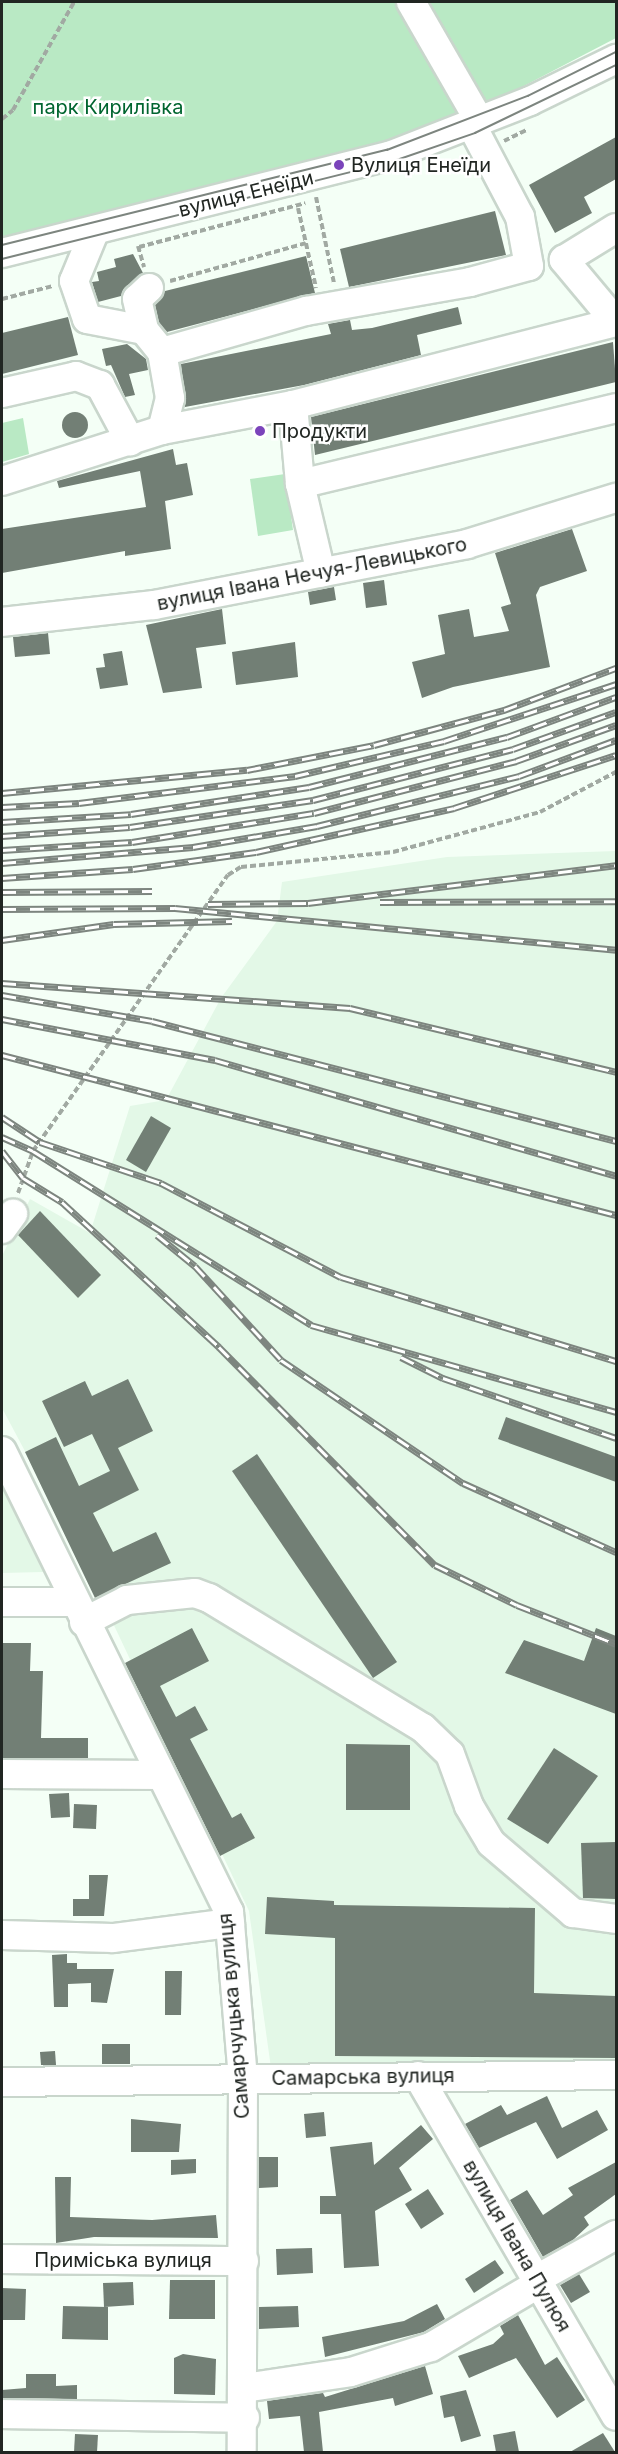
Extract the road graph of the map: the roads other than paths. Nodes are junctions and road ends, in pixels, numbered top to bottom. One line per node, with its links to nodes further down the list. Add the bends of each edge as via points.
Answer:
1 (411, 2): 3 (street)
2 (616, 59): 3 (street, вулиця Енеїди)
3 (476, 124): 5 (street, вулиця Енеїди, via 302,181); 8 (street, via 520,217)
4 (616, 228): 7 (street)
5 (95, 231): 6 (street, вулиця Енеїди); 11 (street, via 74,281 87,319)
6 (2, 252)
7 (564, 260): 8 (street); 10 (street)
8 (529, 266): 12 (street, via 330,307)
9 (149, 288): 11 (street, via 137,299)
10 (616, 322): 14 (street)
11 (144, 330): 12 (street)
12 (162, 352): 16 (street, via 170,398)
13 (2, 393): 17 (street, via 76,376 100,385)
14 (293, 405): 16 (street); 19 (street)
15 (616, 408): 19 (street)
16 (162, 430): 17 (street)
17 (130, 441): 18 (street)
18 (2, 481)
19 (300, 484): 21 (street)
20 (616, 498): 21 (street, вулиця Івана Нечуя-Левицького, via 467,544)
21 (321, 573): 22 (street, вулиця Івана Нечуя-Левицького, via 154,605)
22 (2, 622)
23 (2, 1451): 25 (street, Самарчуцька вулиця)
24 (2, 1602): 25 (street)
25 (79, 1612): 27 (street, Самарчуцька вулиця); 28 (street, via 128,1600 195,1593 209,1598 423,1728 450,1754 469,1806 490,1843 573,1913)
26 (2, 1774): 27 (street)
27 (160, 1775): 29 (street, Самарчуцька вулиця)
28 (616, 1919)
29 (230, 1923): 30 (street, via 113,1938); 32 (street, Самарчуцька вулиця)
30 (2, 1935)
31 (418, 2076): 32 (street, Самарська вулиця); 33 (street, Самарська вулиця); 38 (street, вулиця Івана Пулюя)
32 (243, 2078): 34 (street, Самарська вулиця); 37 (street, Самарчуцька вулиця)
33 (614, 2079)
34 (2, 2082)
35 (616, 2235): 38 (street)
36 (2, 2259): 37 (street, Приміська вулиця)
37 (244, 2260): 39 (street, Самарчуцька вулиця)
38 (537, 2282): 39 (street, via 431,2347 351,2372); 41 (street, вулиця Івана Пулюя)
39 (244, 2388): 42 (street, Самарчуцька вулиця)
40 (2, 2414): 42 (street)
41 (616, 2416)
42 (244, 2418): 43 (street, Самарчуцька вулиця)
43 (242, 2452)

